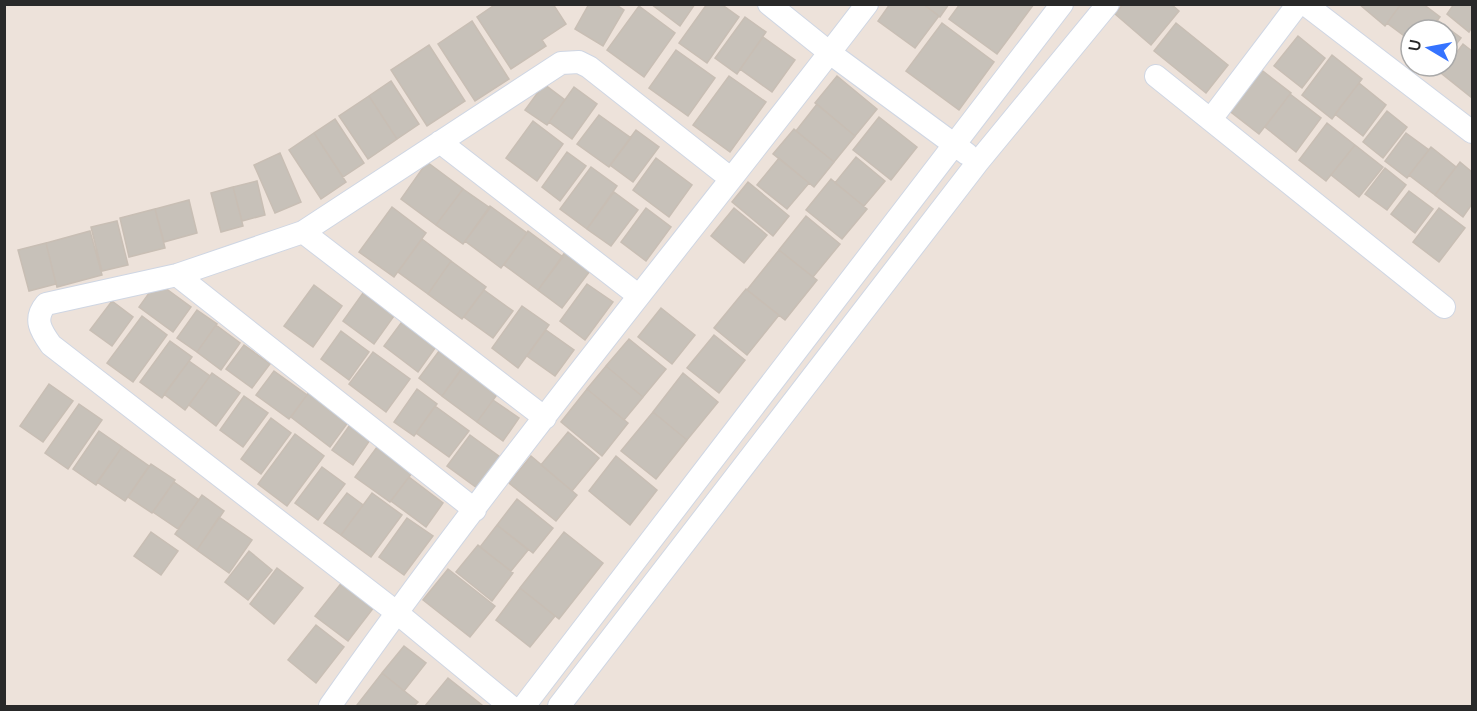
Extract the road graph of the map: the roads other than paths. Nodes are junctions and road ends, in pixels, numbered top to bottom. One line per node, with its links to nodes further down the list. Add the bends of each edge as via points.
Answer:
1 (770, 4): 7 (street)
2 (867, 4): 7 (street)
3 (1062, 4): 12 (street)
4 (1108, 4): 13 (street)
5 (1298, 4): 9 (street)
6 (1305, 4): 10 (street)
7 (830, 53): 12 (street); 14 (street)
8 (1156, 76): 9 (street)
9 (1211, 119): 18 (street)
10 (1473, 132)
11 (440, 142): 14 (street, via 561,63 579,63); 15 (street); 17 (street)
12 (954, 144): 13 (street); 24 (street)
13 (978, 162): 25 (street)
14 (730, 178): 17 (street)
15 (303, 232): 16 (street); 19 (street)
16 (177, 275): 20 (street); 21 (street, via 46,304 38,320 40,329 51,345)
17 (639, 296): 19 (street)
18 (1444, 307)
19 (545, 418): 20 (street)
20 (475, 510): 21 (street)
21 (396, 612): 22 (street); 23 (street)
22 (330, 706)
23 (510, 706)
24 (524, 706)
25 (559, 706)

